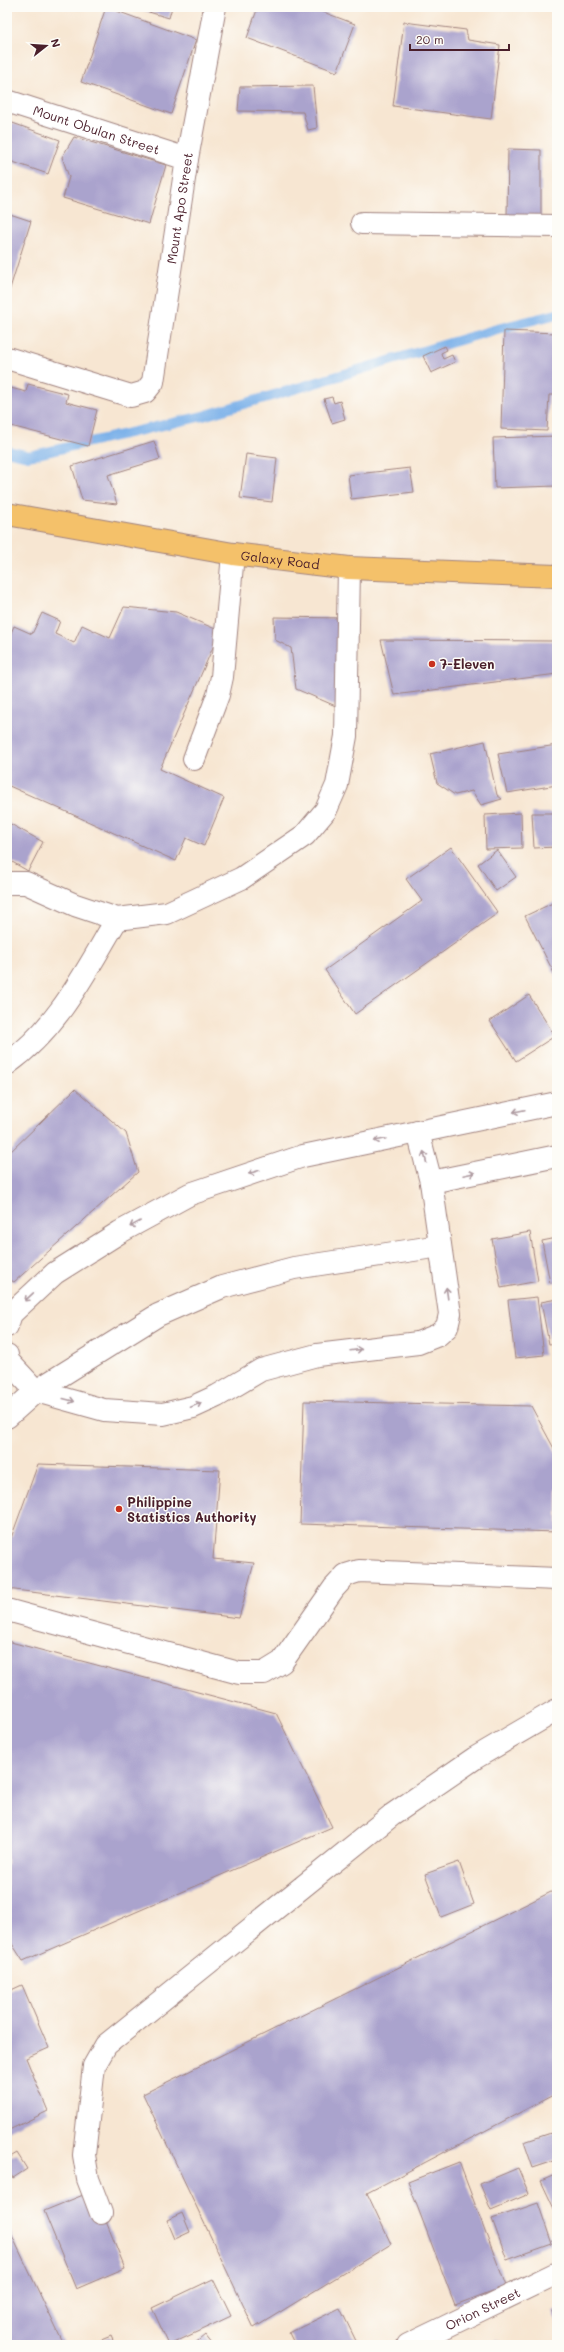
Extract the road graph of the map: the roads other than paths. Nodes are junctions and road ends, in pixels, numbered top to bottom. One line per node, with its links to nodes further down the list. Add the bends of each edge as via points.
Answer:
1 (215, 7): 3 (street, Mount Apo Street)
2 (7, 101): 3 (street, Mount Obulan Street)
3 (187, 158): 6 (street, Mount Apo Street, via 153,382 145,392 132,396)
4 (362, 222): 5 (street)
5 (557, 226)
6 (7, 358)
7 (7, 514): 8 (main road, Galaxy Road)
8 (233, 554): 9 (main road, Galaxy Road); 11 (street, via 222,677)
9 (350, 568): 10 (main road, Galaxy Road); 13 (street, via 346,736 337,785 326,810 306,835 242,878 167,913)
10 (557, 576)
11 (194, 759)
12 (7, 883): 13 (street, via 26,884 75,905)
13 (117, 919): 14 (street, via 56,1020)
14 (7, 1064)
15 (557, 1103): 16 (street, one-way to 16)
16 (418, 1132): 18 (street, one-way to 16); 20 (street, one-way to 20, via 303,1156 190,1194 54,1272 11,1314)
17 (557, 1156): 18 (street, one-way to 17)
18 (431, 1182): 19 (street)
19 (440, 1246): 22 (street, via 294,1268 222,1287 158,1315); 22 (street, one-way to 19, via 104,1410 163,1414 217,1396 261,1370 317,1355 418,1343 438,1335 447,1327 450,1314)
20 (7, 1326)
21 (7, 1355): 22 (street, via 8,1361)
22 (36, 1391): 23 (street)
23 (7, 1417)
24 (557, 1579): 25 (street, via 359,1571 346,1575 282,1662 264,1673 239,1672)
25 (7, 1610)
26 (557, 1710): 27 (street, via 475,1758 392,1815 106,2045 94,2066 84,2155 88,2179)
27 (101, 2213)
28 (557, 2273): 29 (street, Orion Street)
29 (408, 2345)

